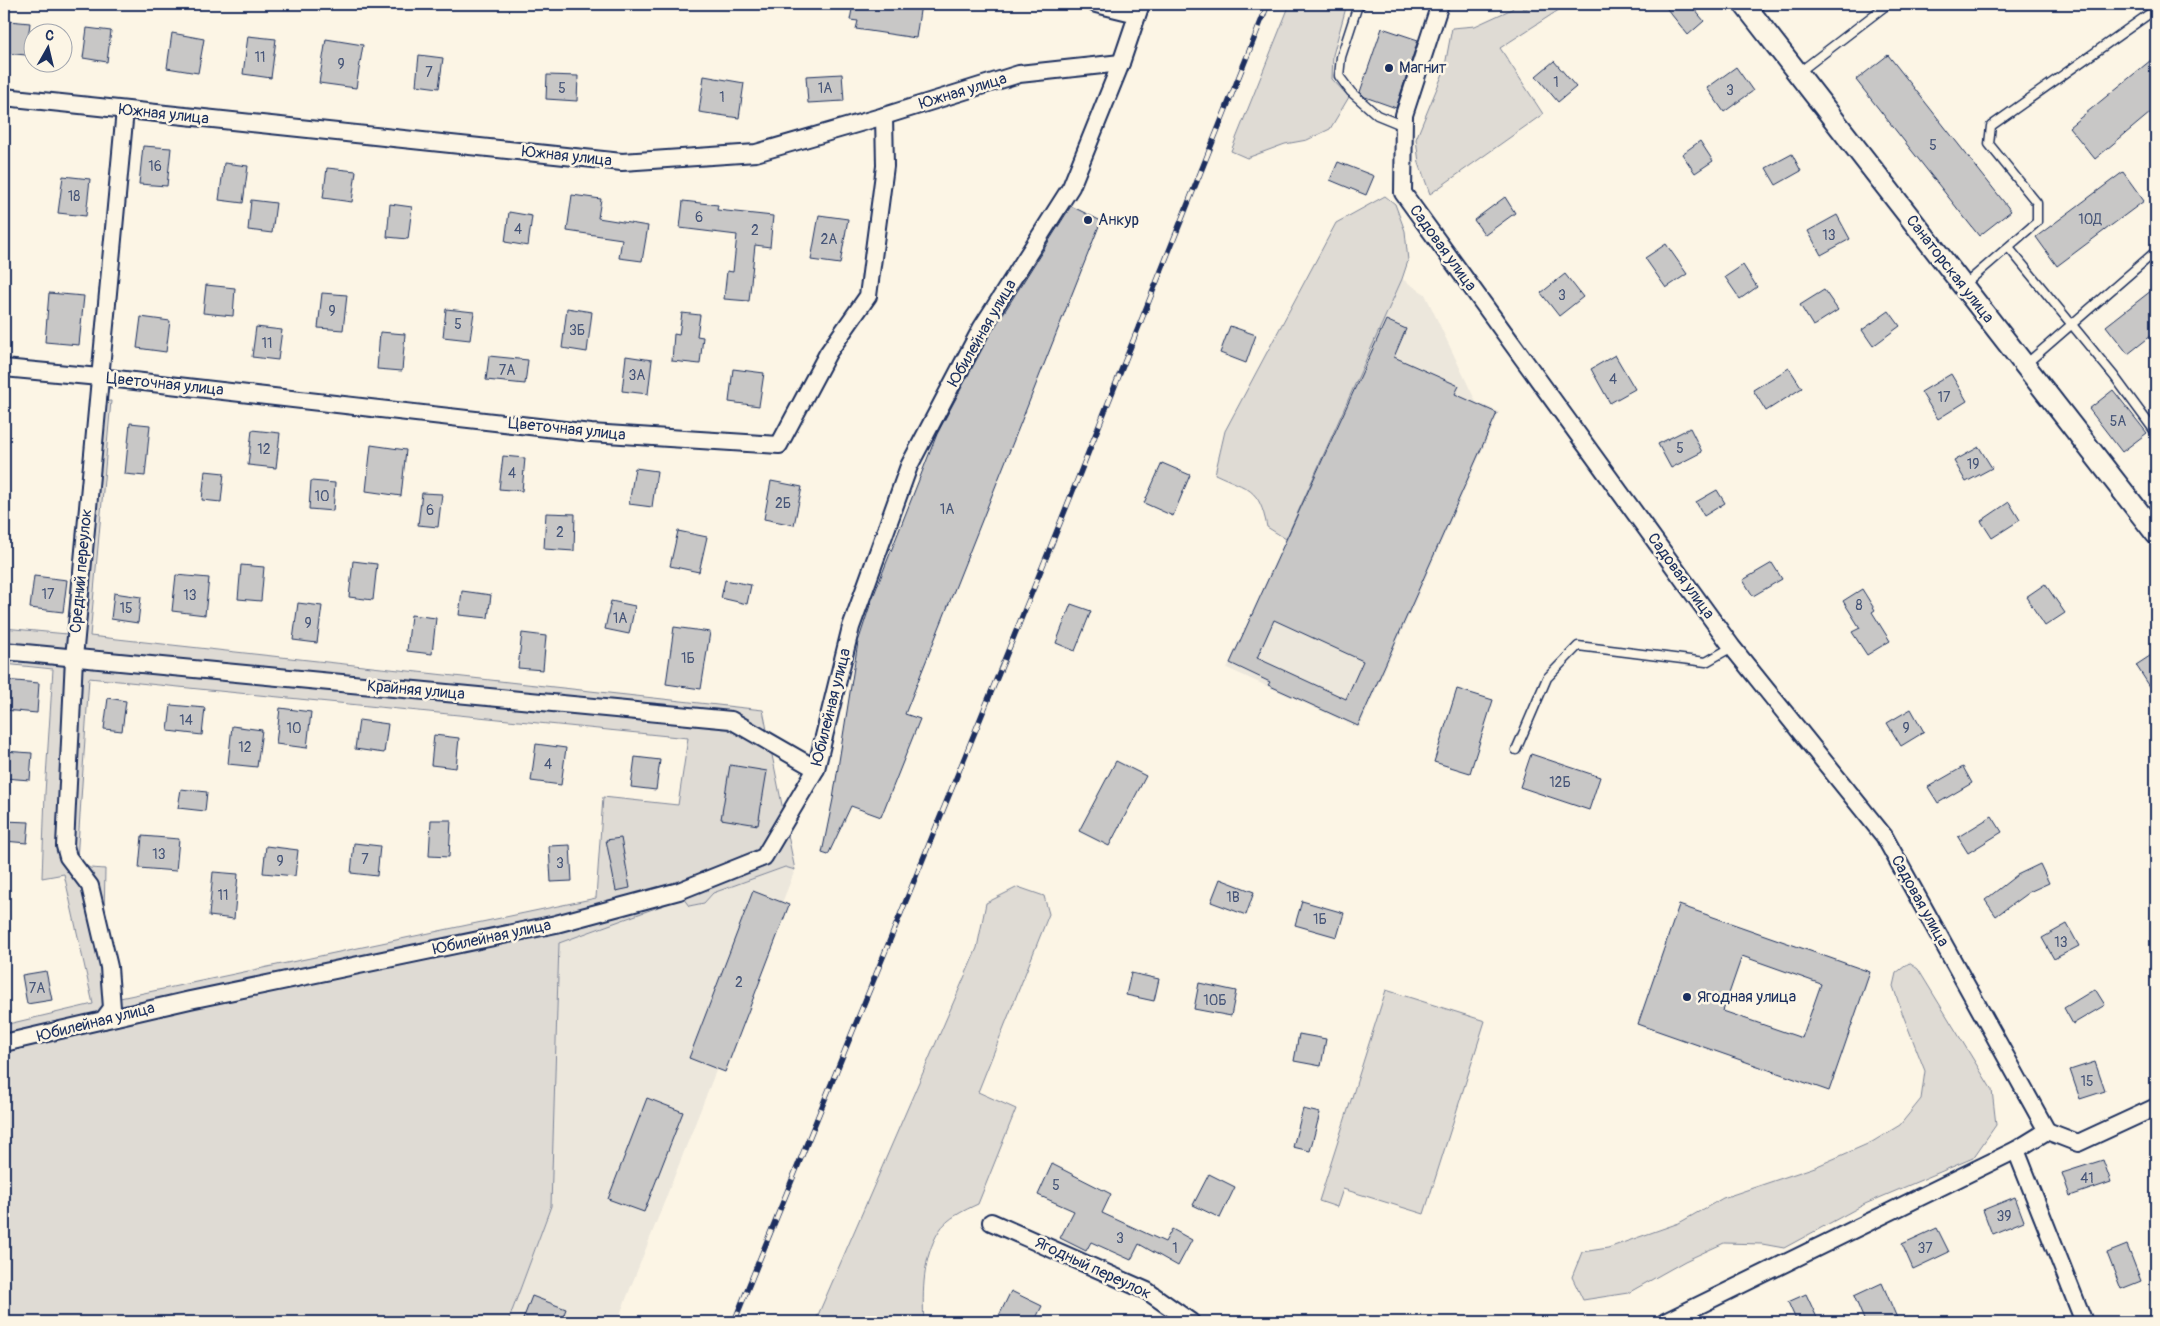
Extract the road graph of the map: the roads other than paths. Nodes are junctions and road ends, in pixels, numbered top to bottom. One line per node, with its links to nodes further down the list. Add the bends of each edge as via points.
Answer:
1 (1096, 4): 6 (street)
2 (1361, 4): 13 (lane, via 1340,57 1339,76 1350,92 1377,115)
3 (1744, 4): 9 (street, Санаторская улица)
4 (1888, 4): 9 (lane)
5 (1436, 5): 13 (street, Садовая улица, via 1404,115)
6 (1139, 9): 8 (street, Юбилейная улица)
7 (2156, 9): 14 (lane, via 1991,126 1989,144 2037,203 2038,222)
8 (1121, 63): 12 (street, Южная улица, via 1019,74); 27 (street, Юбилейная улица, via 1071,187 982,327 909,466 851,627)
9 (1798, 73): 16 (street, Санаторская улица)
10 (4, 97): 11 (street, Южная улица)
11 (125, 110): 12 (street, Южная улица, via 622,162 756,153); 20 (street, Средний переулок)
12 (884, 116): 20 (street, Цветочная улица, via 885,166 868,296 828,353 779,445 591,432)
13 (1404, 126): 23 (street, Садовая улица, via 1403,193)
14 (2009, 248): 16 (lane); 17 (lane)
15 (2154, 252): 17 (lane)
16 (1964, 286): 18 (street, Санаторская улица)
17 (2072, 324): 18 (lane); 21 (lane)
18 (2025, 365): 22 (street, Санаторская улица)
19 (4, 368): 20 (street, Цветочная улица)
20 (99, 377): 25 (street, Средний переулок)
21 (2156, 433)
22 (2156, 534)
23 (1732, 647): 26 (lane, via 1706,662 1578,646 1547,678); 31 (street, Садовая улица, via 1884,836)
24 (4, 651): 25 (street, Крайняя улица)
25 (74, 658): 27 (street, Крайняя улица, via 731,720); 28 (street, Средний переулок, via 65,846 68,857 90,886 109,967 112,1008)
26 (1516, 750)
27 (816, 769): 28 (street, Юбилейная улица, via 764,857 679,892 556,924)
28 (102, 1020): 29 (street, Юбилейная улица)
29 (4, 1043)
30 (2156, 1107): 31 (street, via 2078,1143)
31 (2047, 1132): 32 (street)
32 (2016, 1150): 35 (street); 36 (street)
33 (991, 1222): 34 (street, Ягодный переулок, via 1147,1291)
34 (1191, 1322)
35 (1665, 1322)
36 (2084, 1322)

